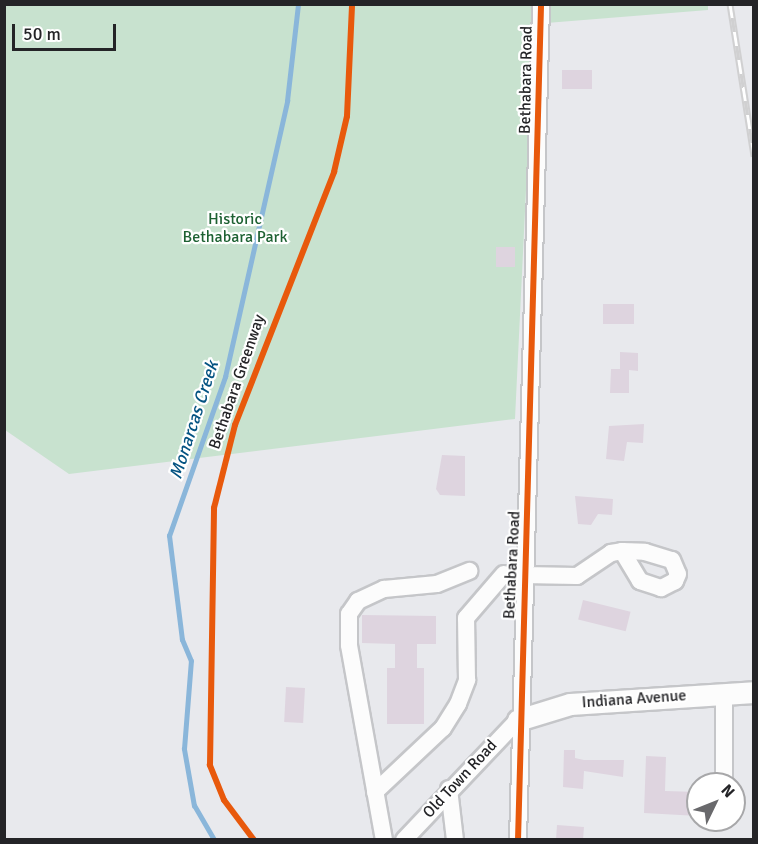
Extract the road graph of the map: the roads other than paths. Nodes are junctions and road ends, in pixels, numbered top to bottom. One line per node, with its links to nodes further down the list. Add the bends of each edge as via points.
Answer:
1 (541, 4): 5 (street, Bethabara Road, via 532,470)
2 (622, 551): 5 (street, via 577,576)
3 (469, 571): 11 (street, via 437,584 384,589 358,601 350,614 349,645)
4 (504, 574): 11 (street, via 466,618 467,680 458,704 443,728)
5 (523, 575): 8 (street, Bethabara Road)
6 (753, 692): 7 (main road, Indiana Avenue)
7 (724, 694): 8 (main road, Indiana Avenue, via 570,704); 9 (street)
8 (518, 720): 10 (street, Old Town Road); 15 (street, Bethabara Road)
9 (724, 772)
10 (449, 789): 13 (street, Old Town Road); 14 (street)
11 (375, 792): 12 (street)
12 (384, 840)
13 (404, 840)
14 (455, 840)
15 (518, 840)

